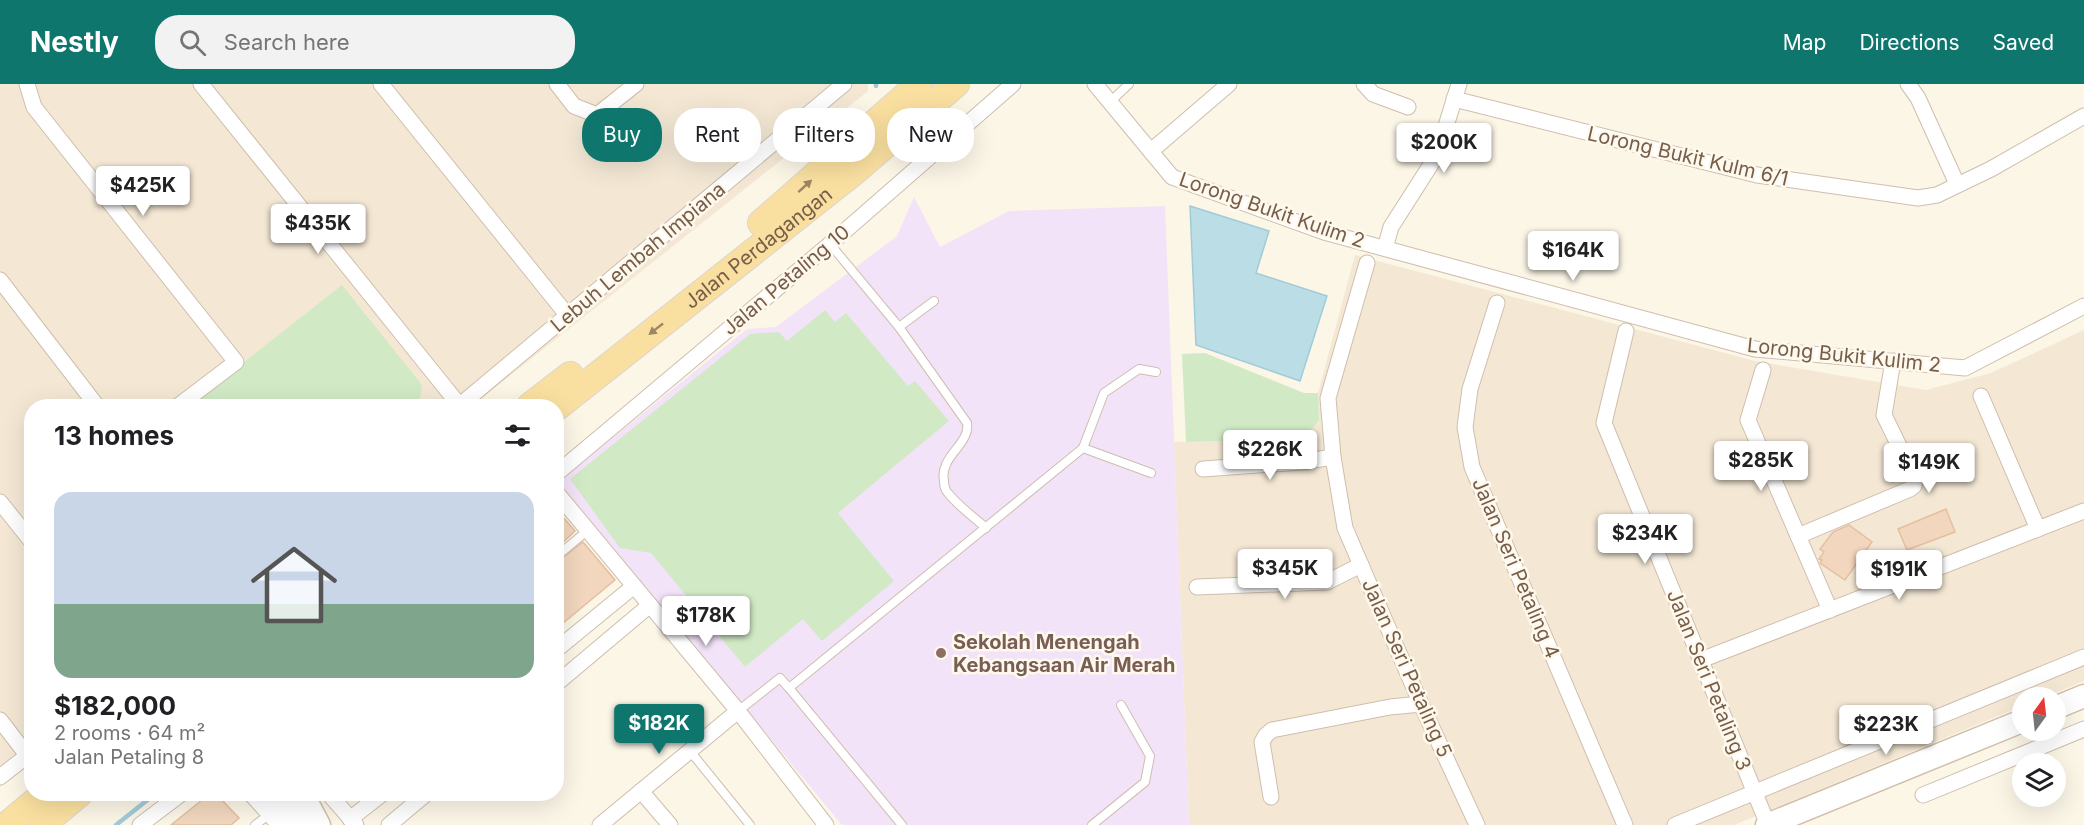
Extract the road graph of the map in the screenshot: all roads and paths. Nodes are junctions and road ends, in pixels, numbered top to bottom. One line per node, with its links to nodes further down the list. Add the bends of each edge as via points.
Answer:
1 (27, 84): 36 (street, via 34,107 236,362)
2 (201, 84): 37 (street)
3 (381, 84): 28 (street)
4 (557, 84): 5 (street, via 574,106 597,115)
5 (636, 84)
6 (844, 84): 28 (street, Lebuh Lembah Impiana)
7 (919, 84): 39 (main road, Jalan Perdagangan, one-way to 7, via 783,205)
8 (956, 84): 40 (main road, Jalan Perdagangan, one-way to 40, via 854,172)
9 (1013, 84): 21 (street, Jalan Petaling 10)
10 (1095, 84): 16 (street, Lorong Bukit Kulim 2)
11 (1129, 84): 16 (lane)
12 (1229, 84): 19 (street)
13 (1364, 84): 17 (street, via 1373,94)
14 (1908, 84): 20 (street)
15 (1456, 91): 20 (street, Lorong Bukit Kulm 6/1, via 1757,175 1918,198 1937,195); 22 (street, Lorong Bukit Kulim 2, via 1437,155 1391,227)
16 (1110, 102): 19 (street, Lorong Bukit Kulim 2)
17 (1408, 107)
18 (2084, 116): 20 (street, Lorong Bukit Kulm 6/1)
19 (1151, 151): 22 (street, Lorong Bukit Kulim 2, via 1172,177 1324,232)
20 (1958, 184)
21 (830, 244): 29 (lane); 43 (street, Jalan Petaling 10)
22 (1385, 248): 31 (street, Lorong Bukit Kulim 2, via 1755,349)
23 (1366, 263): 42 (street, Jalan Seri Petaling 5, via 1328,398)
24 (0, 280): 35 (street)
25 (934, 301): 29 (lane)
26 (1497, 303): 105 (street, Jalan Seri Petaling 4, via 1470,389 1465,427 1472,467)
27 (2084, 306): 31 (street, Lorong Bukit Kulim 2, via 1965,368)
28 (568, 316): 38 (street, Lebuh Lembah Impiana)
29 (899, 327): 50 (lane, via 967,423 966,435 945,463 943,477 946,492)
30 (1626, 331): 62 (street, Jalan Seri Petaling 3, via 1604,423)
31 (1893, 362): 53 (street, via 1884,415 1915,479 1914,486)
32 (1763, 370): 53 (street, via 1748,420)
33 (1156, 372): 41 (lane, via 1139,369 1104,393)
34 (1981, 396): 51 (street)
35 (92, 399)
36 (187, 399)
37 (454, 399)
38 (468, 399)
39 (539, 399)
40 (564, 402)
41 (1083, 448): 45 (lane); 50 (lane)
42 (1333, 457): 44 (street); 55 (street, Jalan Seri Petaling 5, via 1345,528)
43 (564, 467)
44 (1203, 469)
45 (1151, 473)
46 (0, 502): 49 (street)
47 (564, 502): 52 (street)
48 (2084, 511): 51 (street)
49 (24, 521)
50 (986, 528): 64 (lane)
51 (2038, 529): 59 (street)
52 (588, 530): 54 (lane); 56 (street)
53 (1798, 536): 59 (street)
54 (564, 551)
55 (1361, 565): 57 (street, via 1327,582); 67 (street, Jalan Seri Petaling 5)
56 (634, 586): 58 (street); 60 (street)
57 (1197, 587)
58 (650, 605): 63 (street); 69 (street)
59 (1830, 610): 62 (street)
60 (564, 643)
61 (2084, 657): 78 (street)
62 (1701, 660): 78 (street, Jalan Seri Petaling 3)
63 (564, 677)
64 (789, 688): 69 (lane, via 780,678); 102 (lane)
65 (2084, 696): 66 (street)
66 (2066, 703)
67 (1421, 704): 80 (street, via 1272,730 1263,742); 104 (street, Jalan Seri Petaling 5)
68 (1121, 705): 103 (lane, via 1150,756 1145,782)
69 (738, 711): 74 (street); 101 (street)
70 (0, 720): 73 (street)
71 (2012, 726): 107 (street)
72 (2084, 729): 79 (street)
73 (24, 747)
74 (690, 751): 77 (street); 100 (lane)
75 (24, 757): 76 (street)
76 (0, 777)
77 (641, 791): 98 (street); 99 (street)
78 (1755, 792): 106 (street); 107 (street, Jalan Seri Petaling 3)
79 (1923, 795)
80 (1271, 797)
81 (36, 801): 91 (main road)
82 (71, 801): 92 (main road)
83 (171, 801): 93 (street)
84 (260, 801): 89 (street)
85 (304, 801): 96 (street)
86 (335, 801): 90 (street)
87 (375, 801): 90 (street)
88 (417, 801): 97 (street)
89 (274, 811): 94 (lane); 95 (street, via 289,813)
90 (353, 822)
91 (7, 825)
92 (42, 825)
93 (140, 825)
94 (255, 825)
95 (303, 825)
96 (319, 825)
97 (388, 825)
98 (600, 825)
99 (670, 825)
100 (750, 825)
101 (826, 825)
102 (902, 825)
103 (1092, 825)
104 (1477, 825)
105 (1625, 825)
106 (1675, 825)
107 (1768, 825)

